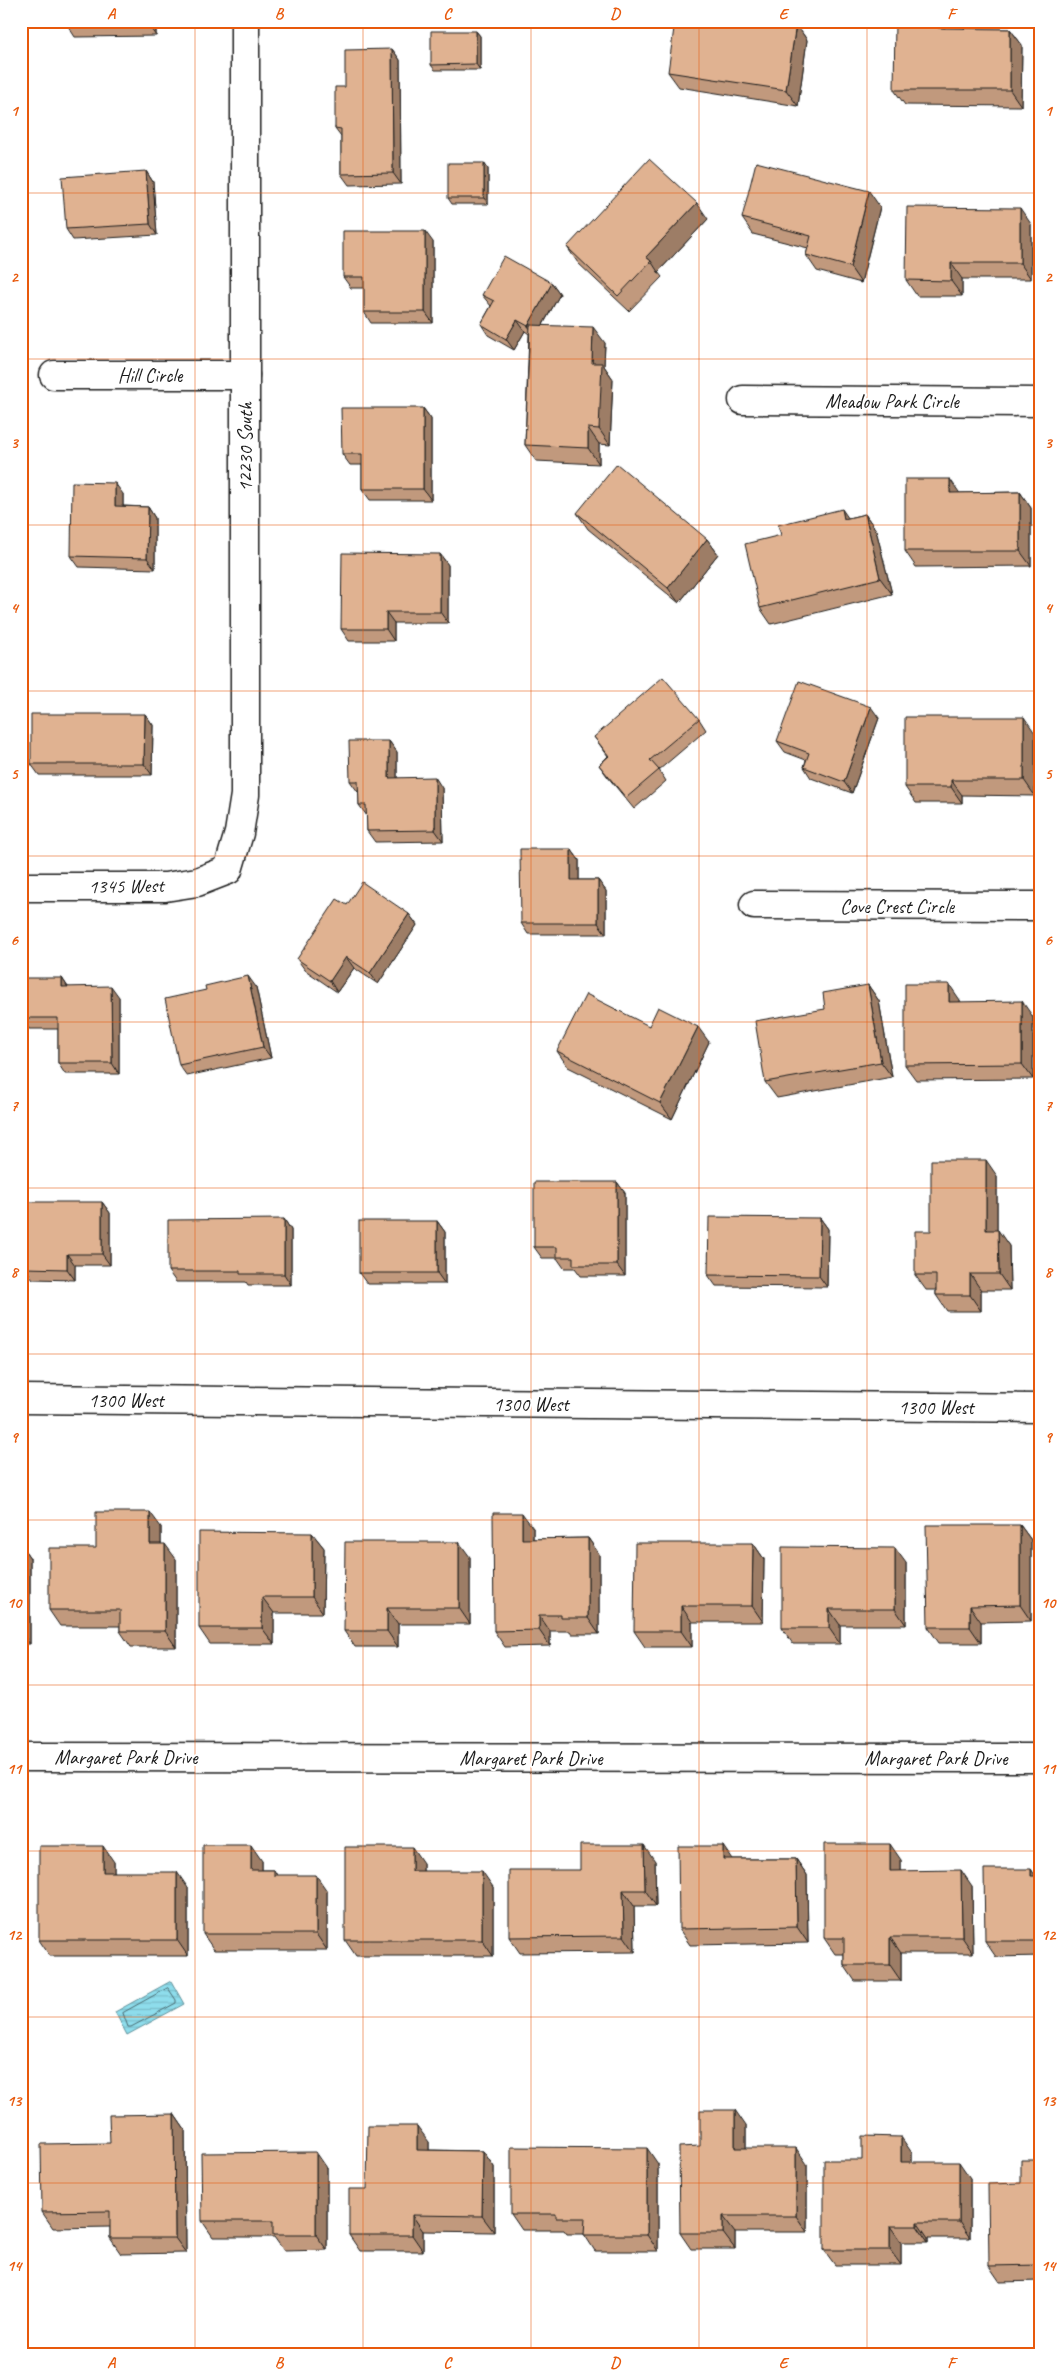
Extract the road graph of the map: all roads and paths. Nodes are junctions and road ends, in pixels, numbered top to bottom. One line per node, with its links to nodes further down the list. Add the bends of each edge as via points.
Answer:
1 (245, 21): 3 (street, 12230 South)
2 (54, 375): 3 (street, Hill Circle)
3 (245, 375): 6 (street, 12230 South, via 245,795 240,833)
4 (743, 400): 5 (street, Meadow Park Circle)
5 (1041, 402)
6 (228, 870): 7 (street, 1345 West, via 197,882 165,887)
7 (21, 887)
8 (754, 905): 9 (street, Cove Crest Circle)
9 (1041, 906)
10 (21, 1399): 11 (street, 1300 West)
11 (1041, 1408)
12 (21, 1757): 13 (street, Margaret Park Drive)
13 (1041, 1758)

